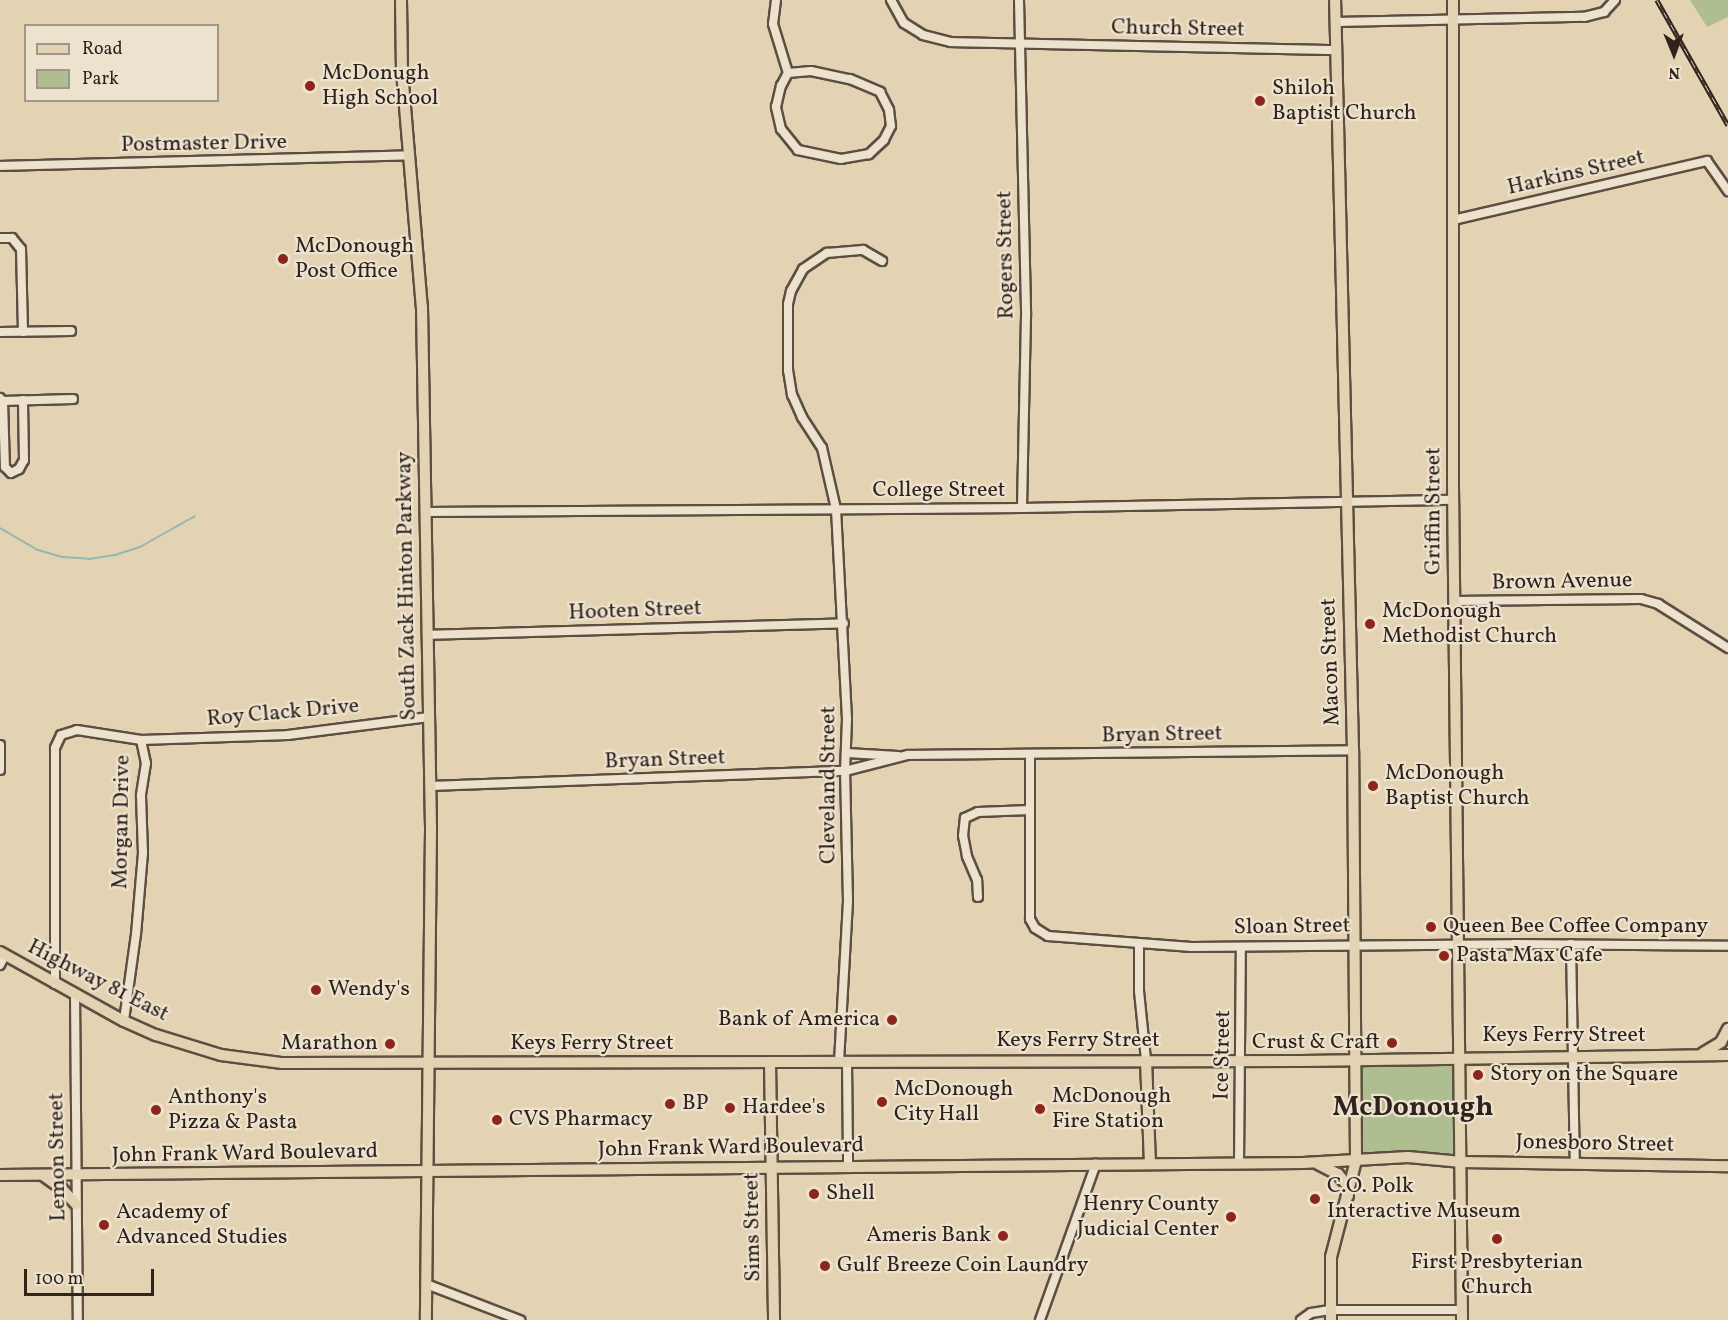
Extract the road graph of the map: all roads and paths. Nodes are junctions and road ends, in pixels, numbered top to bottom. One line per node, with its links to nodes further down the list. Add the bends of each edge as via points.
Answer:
1 (401, 0): 13 (main road, South Zack Hinton Parkway)
2 (776, 0): 12 (street, via 773,24)
3 (891, 0): 10 (street, Church Street, via 904,23 923,35 951,42)
4 (1019, 0): 10 (street, Rogers Street)
5 (1335, 0): 9 (main road, Macon Street)
6 (1453, 0): 8 (main road, Griffin Street)
7 (1615, 0): 8 (street, via 1608,10 1591,16)
8 (1453, 20): 9 (street); 16 (main road, Griffin Street)
9 (1336, 22): 11 (main road, Macon Street)
10 (1018, 45): 11 (street, Church Street); 27 (street, Rogers Street, via 1026,316)
11 (1336, 50): 26 (main road, Macon Street)
12 (788, 73): 12 (street, via 776,107 781,129 798,150 841,159 869,154 884,140 891,126 889,110 880,92 811,71)
13 (409, 155): 14 (street, Postmaster Drive); 29 (main road, South Zack Hinton Parkway, via 422,307)
14 (0, 166)
15 (1728, 191): 16 (street, Harkins Street, via 1707,160)
16 (1453, 220): 25 (main road, Griffin Street)
17 (0, 238): 21 (street, via 12,238 21,249)
18 (882, 261): 28 (street, Cleveland Street, via 863,250 827,252 803,269 789,298 791,389 802,417 822,448)
19 (71, 331): 21 (street)
20 (0, 332): 21 (street)
21 (23, 332)
22 (73, 399): 24 (street)
23 (2, 400): 24 (street); 24 (street, via 5,467 11,473 24,460)
24 (23, 400)
25 (1454, 500): 26 (street, College Street); 30 (main road, Griffin Street)
26 (1347, 502): 27 (street, College Street); 37 (main road, Macon Street)
27 (1022, 508): 28 (street, College Street)
28 (836, 509): 29 (street, College Street); 31 (street, Cleveland Street)
29 (425, 512): 32 (main road, South Zack Hinton Parkway)
30 (1454, 601): 33 (street, Brown Avenue, via 1641,599 1658,604); 48 (main road, Griffin Street)
31 (844, 623): 32 (street, Hooten Street); 38 (street, Cleveland Street)
32 (427, 635): 34 (main road, South Zack Hinton Parkway)
33 (1728, 648)
34 (429, 717): 35 (street, Roy Clack Drive, via 288,735); 43 (main road, South Zack Hinton Parkway)
35 (141, 740): 53 (street, Morgan Drive, via 77,730 61,735 55,748); 55 (street, Morgan Drive, via 146,763 141,796 143,854)
36 (0, 745): 41 (street)
37 (1353, 750): 39 (street, Bryan Street); 47 (main road, Macon Street)
38 (847, 753): 40 (street, Bryan Street); 42 (street, Cleveland Street)
39 (1030, 754): 40 (street, Bryan Street); 44 (street, Sloan Street)
40 (899, 756): 42 (street, Bryan Street)
41 (0, 770)
42 (845, 771): 43 (street, Bryan Street); 65 (street, Cleveland Street, via 848,901)
43 (430, 786): 66 (main road, South Zack Hinton Parkway)
44 (1030, 810): 45 (street, via 978,812 965,818 963,836); 46 (street, Sloan Street, via 1029,910 1035,928 1063,939)
45 (978, 897)
46 (1139, 944): 50 (street, Sloan Street); 62 (street)
47 (1355, 944): 48 (street, Sloan Street); 50 (street, Sloan Street); 63 (main road, Macon Street)
48 (1458, 944): 49 (street, Sloan Street); 60 (main road, Griffin Street)
49 (1571, 944): 51 (street, Sloan Street); 57 (street)
50 (1241, 946): 61 (street, Ice Street)
51 (1728, 946)
52 (2, 957): 53 (main road, Highway 81 East)
53 (55, 984): 54 (main road, Highway 81 East)
54 (75, 994): 55 (main road, Highway 81 East); 80 (street, Lemon Street)
55 (124, 1021): 66 (main road, Highway 81 East, via 198,1049 263,1062)
56 (1728, 1029): 58 (main road, via 1721,1042)
57 (1572, 1055): 58 (main road, Keys Ferry Street); 60 (main road, Keys Ferry Street); 73 (street)
58 (1697, 1055): 59 (main road, Keys Ferry Street)
59 (1728, 1055)
60 (1460, 1057): 63 (main road, Keys Ferry Street); 69 (main road, Griffin Street)
61 (1240, 1059): 62 (main road, Keys Ferry Street); 63 (main road, Keys Ferry Street); 70 (street, Ice Street)
62 (1146, 1060): 65 (main road, Keys Ferry Street); 72 (main road)
63 (1355, 1060): 67 (main road, Macon Street)
64 (770, 1062): 65 (main road, Keys Ferry Street); 66 (main road, Keys Ferry Street); 74 (main road, Sims Street)
65 (843, 1062): 75 (street, Cleveland Street)
66 (429, 1064): 77 (main road, South Zack Hinton Parkway)
67 (1356, 1160): 68 (main road, John Frank Ward Boulevard); 69 (main road, John Frank Ward Boulevard, via 1408,1157); 81 (main road, Macon Street)
68 (1313, 1162): 70 (main road, John Frank Ward Boulevard); 81 (main road, via 1338,1174 1347,1185)
69 (1462, 1162): 73 (main road, Jonesboro Street); 85 (main road, Griffin Street)
70 (1239, 1163): 72 (main road, John Frank Ward Boulevard)
71 (1096, 1164): 72 (main road, John Frank Ward Boulevard); 75 (main road, John Frank Ward Boulevard); 90 (street)
72 (1150, 1164)
73 (1575, 1164): 76 (main road, Jonesboro Street)
74 (772, 1166): 75 (main road, John Frank Ward Boulevard); 77 (main road, John Frank Ward Boulevard); 89 (main road, Sims Street)
75 (848, 1166)
76 (1728, 1166)
77 (426, 1173): 80 (main road, John Frank Ward Boulevard); 83 (main road, South Zack Hinton Parkway)
78 (0, 1175): 79 (main road, John Frank Ward Boulevard)
79 (44, 1176): 80 (main road, John Frank Ward Boulevard); 82 (main road)
80 (75, 1176): 82 (street, Lemon Street)
81 (1348, 1196): 84 (main road, Macon Street, via 1331,1257)
82 (76, 1204): 86 (street, Lemon Street)
83 (426, 1284): 87 (main road, South Zack Hinton Parkway); 88 (street)
84 (1330, 1315): 85 (street); 91 (street, via 1311,1313)
85 (1462, 1315)
86 (78, 1320)
87 (426, 1320)
88 (520, 1320)
89 (774, 1320)
90 (1040, 1320)
91 (1301, 1320)

